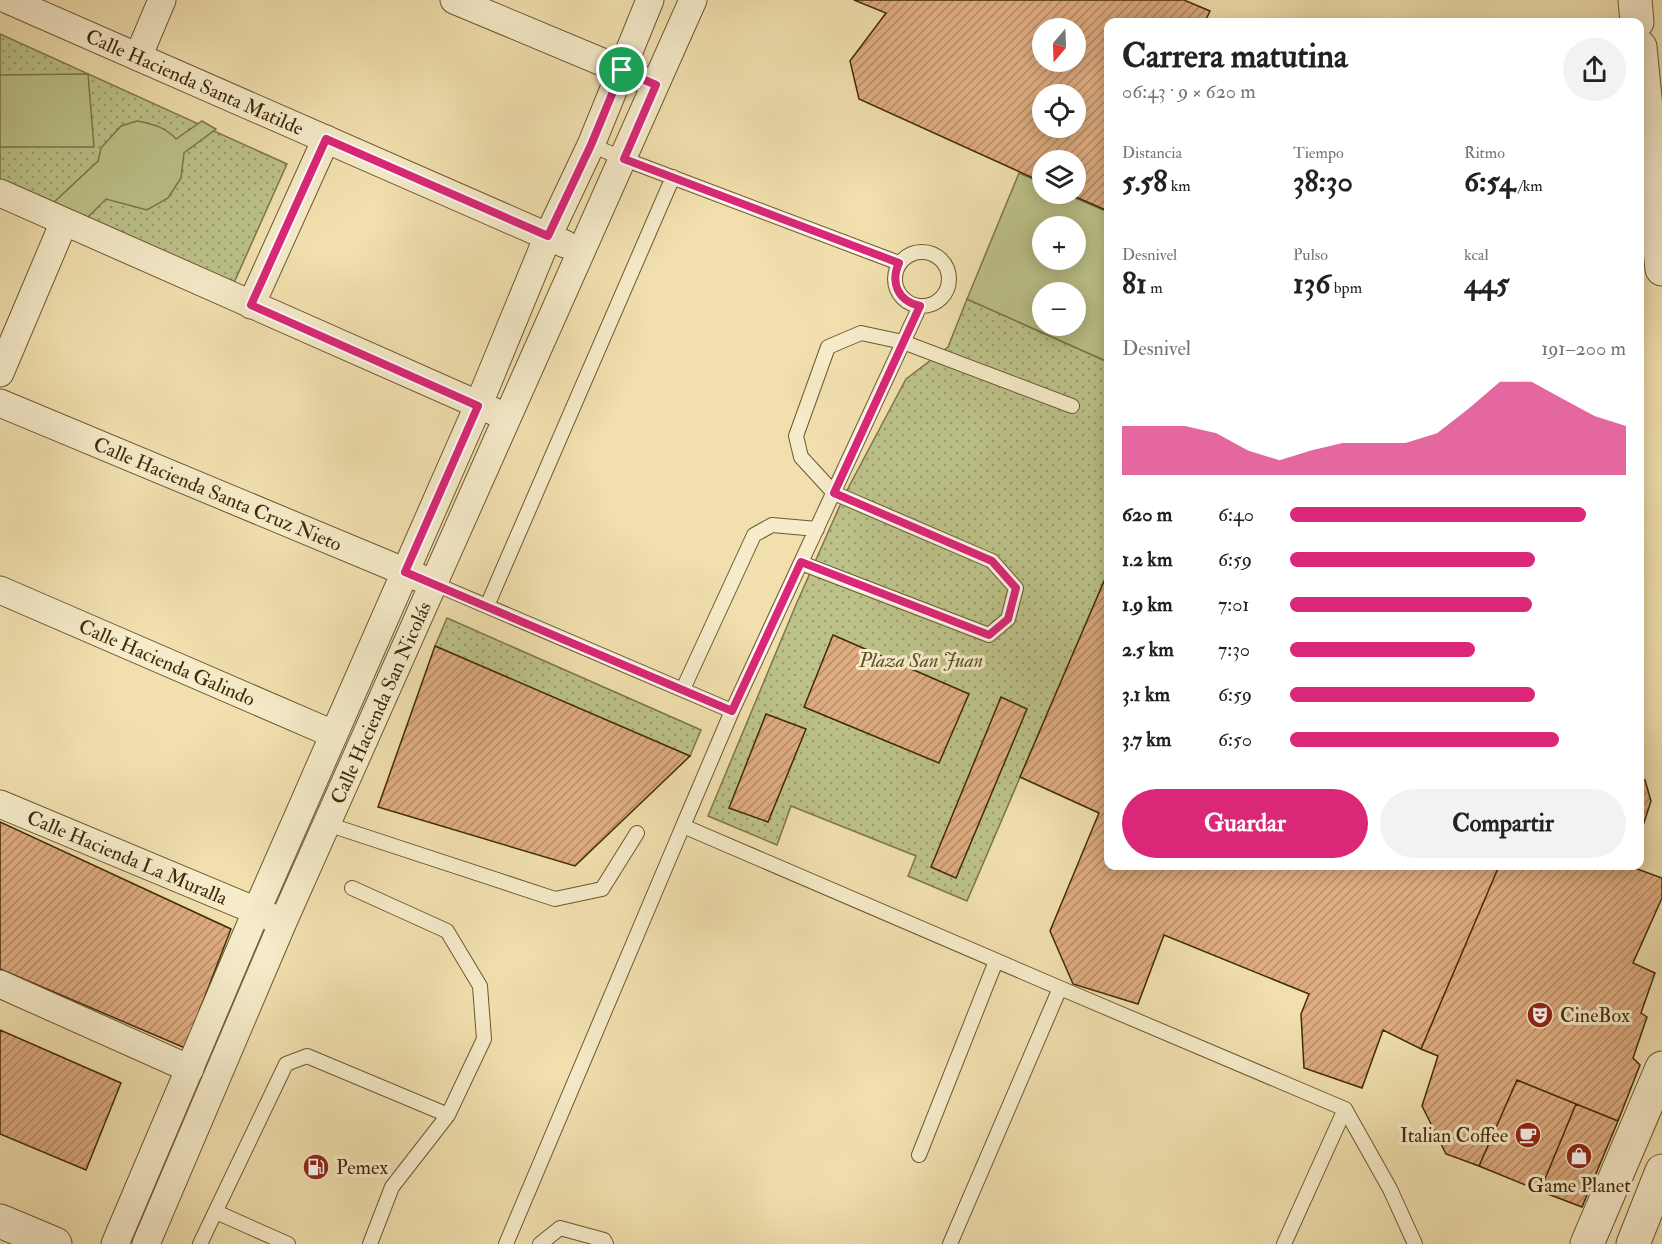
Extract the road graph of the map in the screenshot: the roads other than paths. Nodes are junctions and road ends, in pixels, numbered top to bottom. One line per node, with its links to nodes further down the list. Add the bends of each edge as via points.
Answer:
1 (8, 0): 8 (street, Calle Hacienda Santa Matilde)
2 (162, 0): 8 (street)
3 (454, 0): 9 (street)
4 (650, 0): 9 (street, Calle Hacienda San Nicolás)
5 (693, 0): 10 (street, Calle Hacienda San Nicolás)
6 (1635, 0): 7 (street)
7 (1637, 18)
8 (138, 57): 12 (street, Calle Hacienda Santa Matilde)
9 (622, 70): 10 (street); 13 (street, Calle Hacienda San Nicolás)
10 (656, 85): 14 (street, Calle Hacienda San Nicolás)
11 (1644, 87): 21 (street)
12 (326, 139): 18 (street, Calle Hacienda Santa Matilde); 22 (street)
13 (591, 145): 14 (lane); 18 (street, Calle Hacienda San Nicolás)
14 (624, 159): 15 (lane); 19 (street, Calle Hacienda San Nicolás)
15 (673, 177): 20 (lane); 36 (lane)
16 (0, 193): 17 (street)
17 (64, 222): 22 (street); 25 (street)
18 (548, 236): 19 (street, Calle Hacienda Santa Matilde); 27 (street, Calle Hacienda San Nicolás)
19 (582, 251): 29 (street, Calle Hacienda San Nicolás)
20 (899, 263): 23 (lane, via 897,290 910,304); 23 (lane, via 922,251 939,257 949,272 943,297 937,303)
21 (1662, 269)
22 (251, 305): 27 (street)
23 (920, 306): 24 (lane)
24 (903, 342): 28 (lane); 30 (lane); 30 (lane, via 861,333 828,347 796,436 801,458)
25 (0, 373)
26 (0, 403): 33 (street, Calle Hacienda Santa Cruz Nieto)
27 (478, 406): 29 (street); 33 (street, Calle Hacienda San Nicolás)
28 (1072, 406)
29 (508, 417): 34 (street, Calle Hacienda San Nicolás)
30 (834, 493): 31 (lane); 32 (lane, via 992,561 1016,588 1008,619 989,635)
31 (817, 529): 32 (lane); 37 (lane, via 772,525 754,535)
32 (801, 562): 38 (lane)
33 (405, 572): 34 (street, Calle Hacienda Santa Cruz Nieto); 39 (street, Calle Hacienda San Nicolás)
34 (435, 584): 36 (lane); 41 (street, Calle Hacienda San Nicolás)
35 (0, 590): 39 (street, Calle Hacienda Galindo)
36 (488, 606): 37 (lane)
37 (682, 689): 38 (lane)
38 (732, 711): 42 (lane)
39 (333, 734): 45 (street, Calle Hacienda San Nicolás)
40 (0, 804): 45 (street, Calle Hacienda La Muralla)
41 (327, 824): 43 (lane, via 555,899 602,889); 46 (street, Calle Hacienda San Nicolás)
42 (683, 826): 47 (lane); 64 (lane)
43 (637, 833)
44 (352, 888): 53 (lane, via 447,931 480,986 484,1039)
45 (256, 912): 46 (street, Calle Hacienda La Muralla); 51 (street, Calle Hacienda San Nicolás)
46 (283, 922): 60 (street, Calle Hacienda San Nicolás)
47 (996, 961): 49 (lane); 54 (lane)
48 (0, 984): 51 (street)
49 (1060, 988): 52 (lane); 67 (lane)
50 (1662, 1068): 70 (street)
51 (190, 1069): 59 (street, Calle Hacienda San Nicolás)
52 (1345, 1109): 68 (lane); 69 (lane, via 1390,1189)
53 (448, 1115): 56 (lane, via 307,1056 286,1064); 63 (lane, via 392,1187)
54 (919, 1155)
55 (1662, 1171): 71 (street)
56 (216, 1212): 61 (lane); 62 (lane)
57 (0, 1221): 58 (street)
58 (55, 1244)
59 (115, 1244)
60 (146, 1244)
61 (200, 1244)
62 (288, 1244)
63 (370, 1244)
64 (506, 1244)
65 (540, 1244): 66 (lane, via 560,1228 604,1240)
66 (606, 1244)
67 (950, 1244)
68 (1284, 1244)
69 (1415, 1244)
70 (1587, 1244)
71 (1633, 1244)

